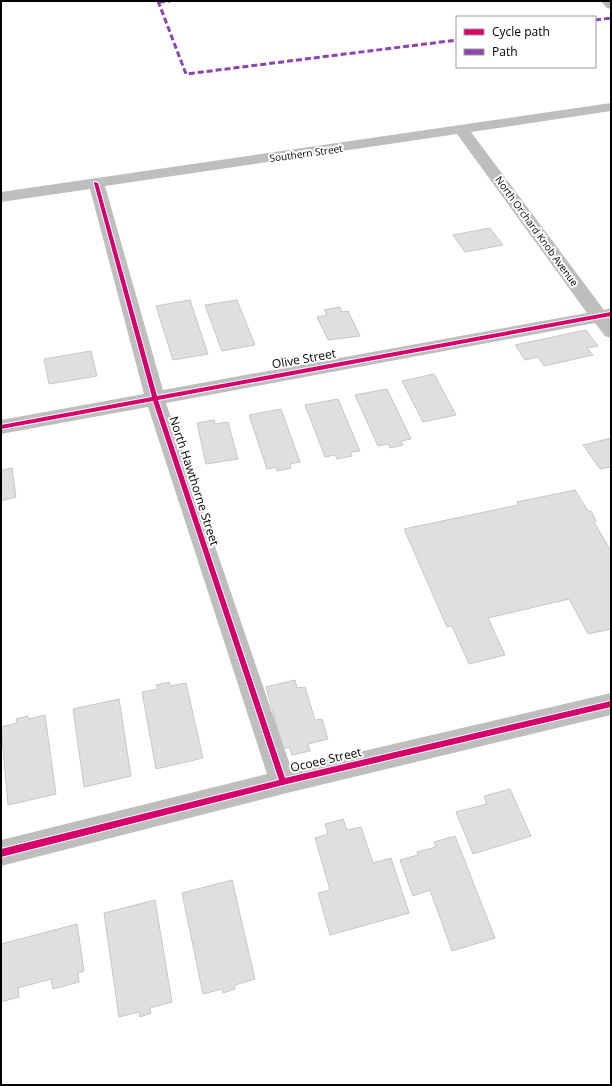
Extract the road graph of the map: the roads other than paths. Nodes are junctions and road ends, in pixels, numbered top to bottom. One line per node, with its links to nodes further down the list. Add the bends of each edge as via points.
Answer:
1 (607, 1): 2 (street)
2 (611, 4)
3 (611, 107): 4 (street, Southern Street)
4 (462, 130): 5 (street, Southern Street); 7 (street, North Orchard Knob Avenue)
5 (96, 183): 6 (street, Southern Street); 9 (street, North Hawthorne Street)
6 (1, 197)
7 (605, 315): 8 (street, North Orchard Knob Avenue); 9 (street, Olive Street)
8 (611, 332)
9 (155, 398): 10 (street, Olive Street); 12 (street, North Hawthorne Street)
10 (1, 427)
11 (611, 704): 12 (street, Ocoee Street)
12 (283, 782): 13 (street, Ocoee Street)
13 (1, 853)

